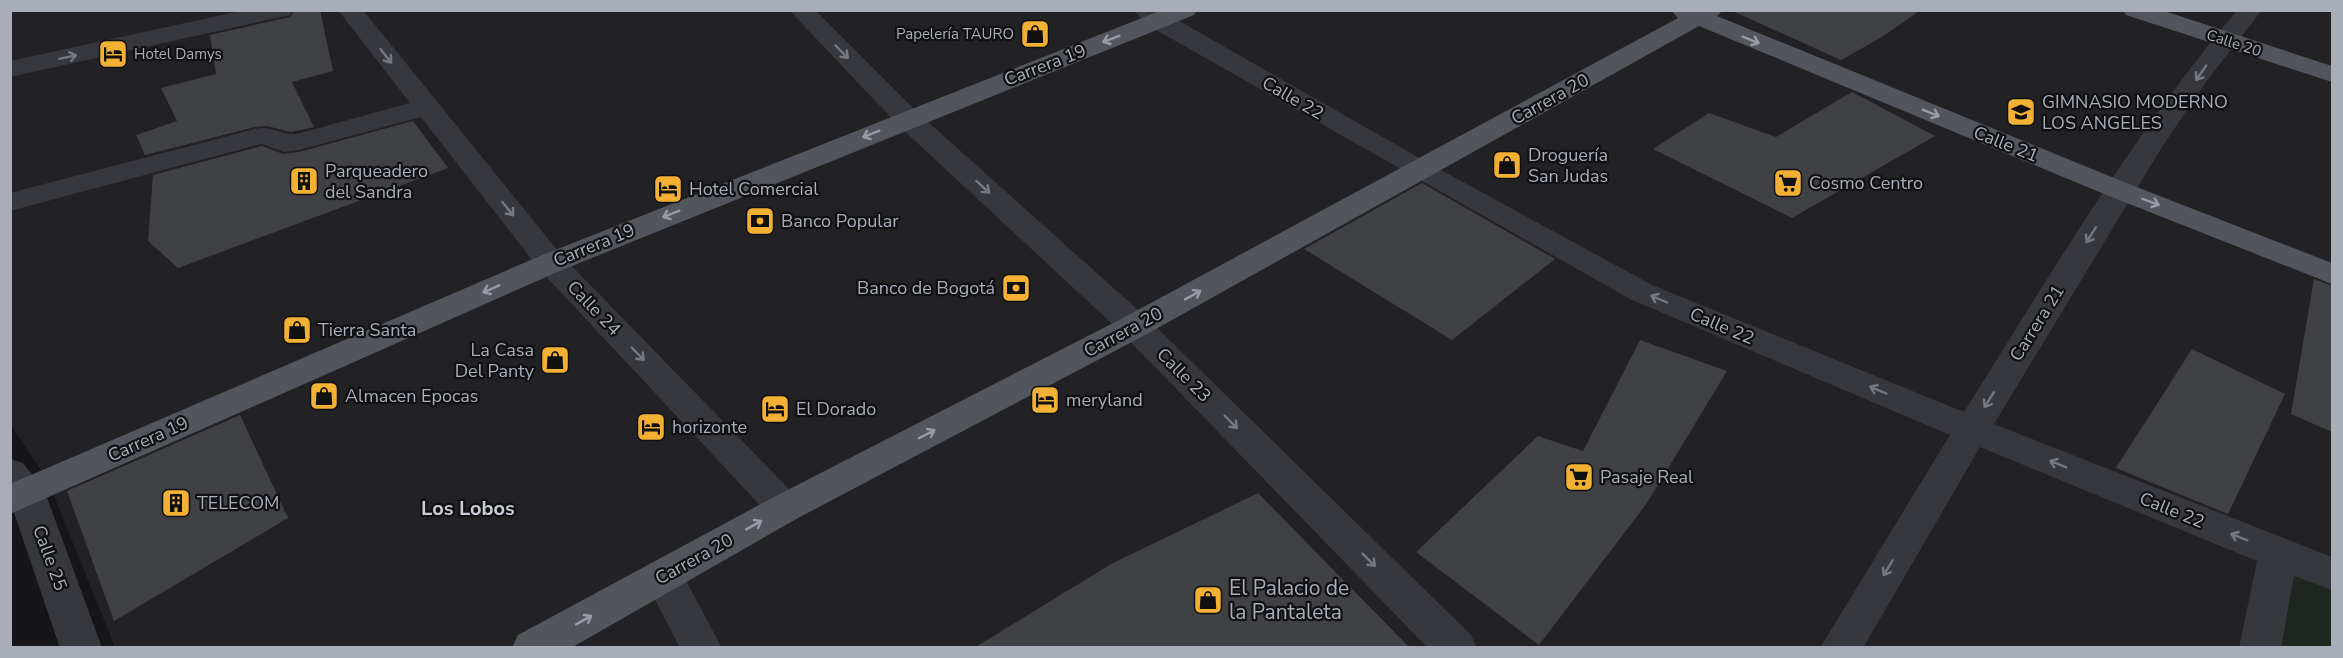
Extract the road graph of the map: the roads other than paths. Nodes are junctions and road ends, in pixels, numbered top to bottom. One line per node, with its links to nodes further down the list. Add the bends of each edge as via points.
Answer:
1 (281, 10): 9 (street, one-way to 1)
2 (350, 10): 11 (street, Calle 24, one-way to 11)
3 (801, 10): 12 (street, Calle 23, one-way to 12)
4 (2135, 10): 8 (main road, Calle 20)
5 (2250, 10): 8 (street, Carrera 21)
6 (1696, 13): 13 (main road, Carrera 20); 14 (main road, Calle 21, one-way to 14)
7 (1163, 14): 12 (main road, Carrera 19, one-way to 12); 13 (street, Calle 22)
8 (2224, 40): 10 (main road, Calle 20); 14 (street, Carrera 21, one-way to 14)
9 (10, 69)
10 (2332, 74)
11 (426, 107): 15 (street, via 299,142 284,144 267,135 255,137); 16 (street, Calle 24, one-way to 16)
12 (908, 119): 16 (main road, Carrera 19, one-way to 16); 18 (street, Calle 23, one-way to 18)
13 (1420, 170): 18 (main road, Carrera 20, one-way to 13); 19 (street, Calle 22, one-way to 13, via 1641,291)
14 (2119, 190): 17 (main road, Calle 21, one-way to 17); 19 (street, Carrera 21, one-way to 19)
15 (10, 202)
16 (551, 263): 20 (main road, Carrera 19, one-way to 20); 21 (street, Calle 24, one-way to 21)
17 (2332, 274)
18 (1135, 326): 21 (main road, Carrera 20, one-way to 18); 28 (street, Calle 23, one-way to 28)
19 (1971, 429): 22 (street, Calle 22, one-way to 19); 29 (street, Carrera 21, one-way to 29)
20 (16, 489): 25 (street, Calle 25)
21 (785, 507): 24 (main road, Carrera 20, one-way to 21)
22 (2278, 553): 23 (street, Calle 22); 30 (street)
23 (2332, 574)
24 (663, 576): 26 (main road, Carrera 20, one-way to 24); 27 (street)
25 (81, 648)
26 (532, 648)
27 (701, 648)
28 (1456, 648)
29 (1841, 648)
30 (2260, 648)

